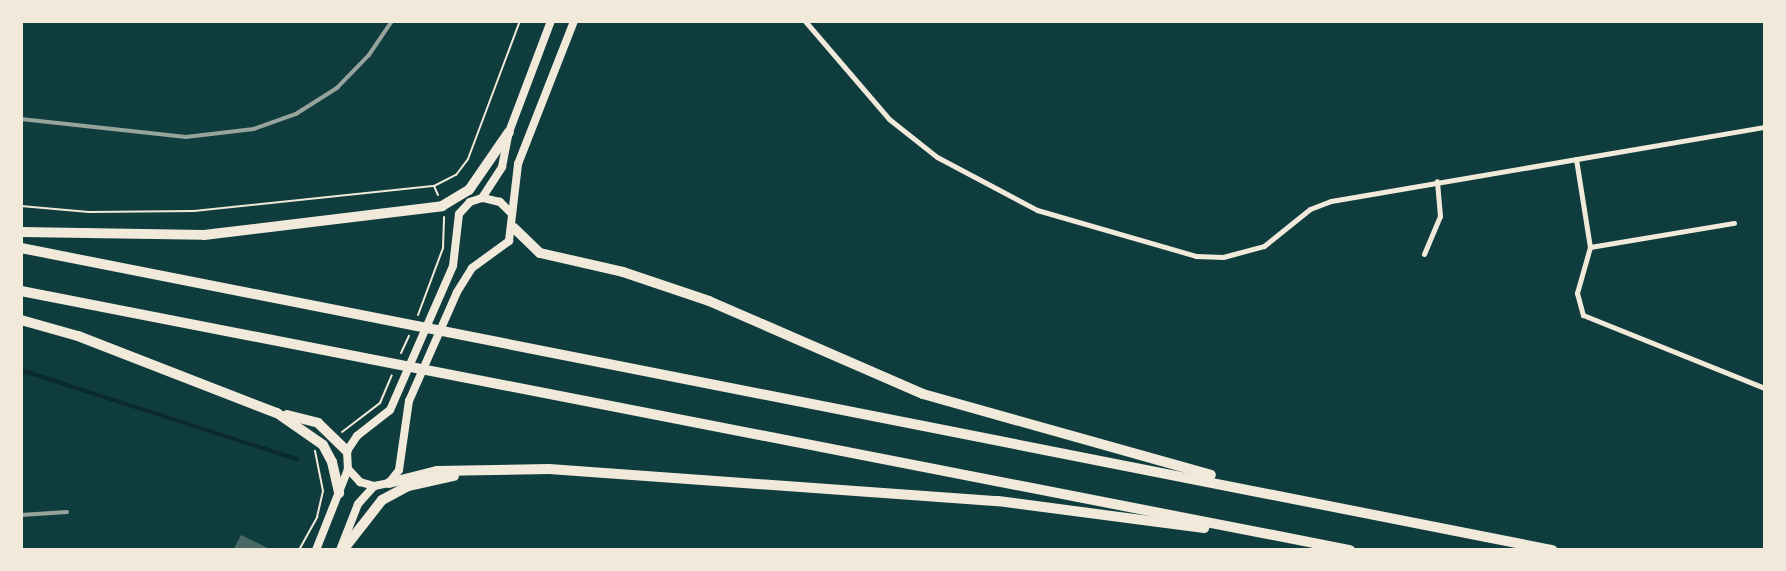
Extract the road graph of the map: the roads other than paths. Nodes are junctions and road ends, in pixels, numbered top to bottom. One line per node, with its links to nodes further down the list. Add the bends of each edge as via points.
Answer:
1 (551, 21): 5 (main road)
2 (574, 21): 11 (main road, via 518,164)
3 (805, 21): 7 (street, via 889,119 937,157 1037,210 1168,249 1196,256 1245,254 1281,237 1310,209 1331,201)
4 (1765, 127): 6 (street)
5 (509, 132): 8 (main road, via 502,167); 9 (highway, via 485,172)
6 (1576, 159): 7 (street); 15 (street)
7 (1437, 181): 17 (street, via 1440,216)
8 (482, 198): 10 (main road); 11 (main road, via 500,202)
9 (458, 199): 10 (highway); 14 (highway, via 442,206 204,235)
10 (470, 202): 22 (main road, via 458,217 453,266 390,410 357,436)
11 (511, 213): 13 (main road)
12 (1734, 223): 15 (street)
13 (514, 228): 25 (main road, via 503,248 465,276 404,415 402,461); 27 (highway, via 540,253 623,272 709,301 923,394)
14 (21, 232)
15 (1590, 247): 20 (street, via 1577,293 1583,315)
16 (21, 248): 27 (highway)
17 (1424, 254)
18 (21, 291): 29 (highway)
19 (21, 320): 21 (highway, via 78,336)
20 (1765, 388)
21 (277, 413): 22 (highway, via 318,423); 28 (highway, via 323,445)
22 (347, 451): 23 (main road)
23 (348, 469): 26 (main road, via 360,482); 28 (main road)
24 (477, 470): 25 (highway, via 437,471); 29 (highway, via 549,469 998,501); 31 (highway, via 392,494 370,510)
25 (389, 483): 26 (main road)
26 (374, 486): 31 (main road, via 359,501)
27 (1264, 492): 33 (highway)
28 (339, 493): 30 (main road)
29 (1306, 541): 32 (highway)
30 (316, 550)
31 (341, 550)
32 (1350, 550)
33 (1552, 550)

